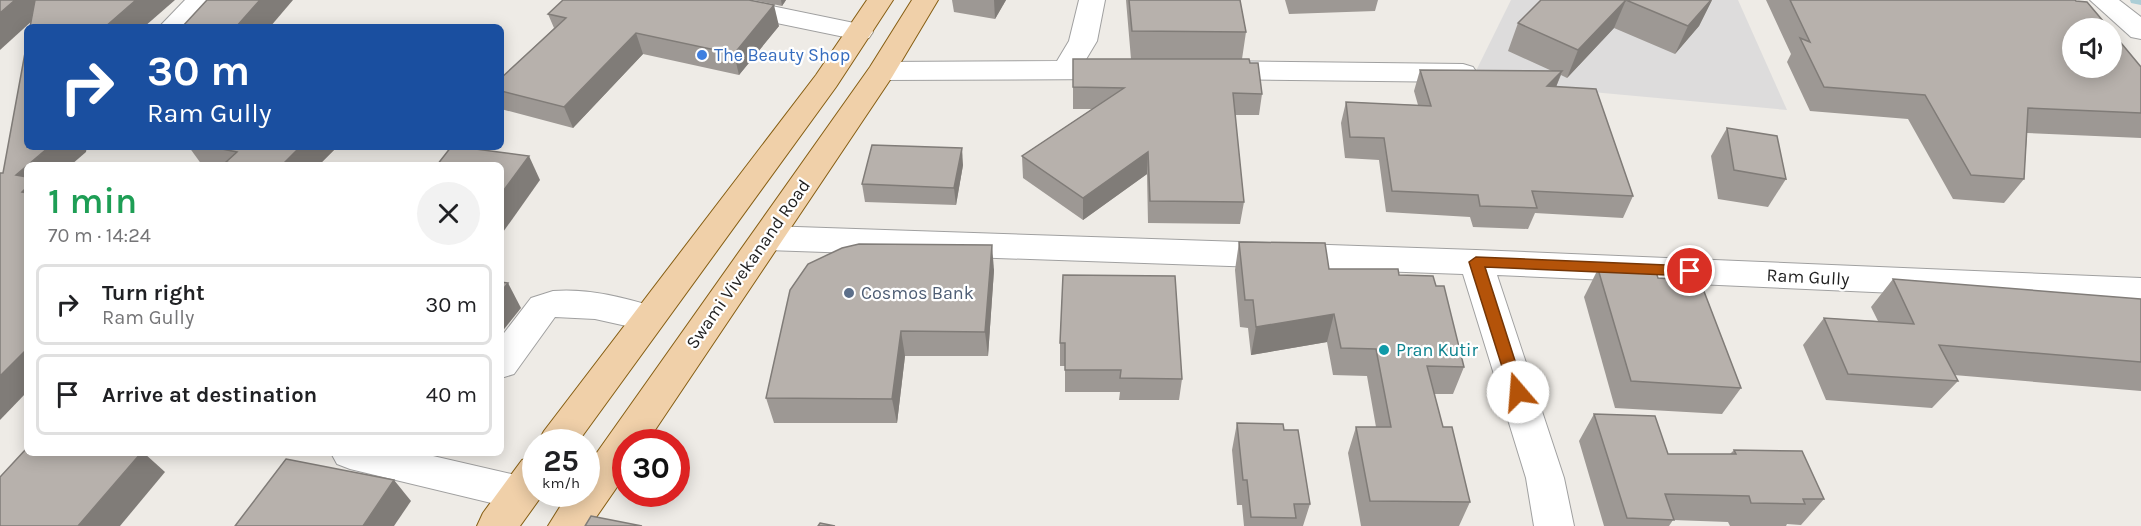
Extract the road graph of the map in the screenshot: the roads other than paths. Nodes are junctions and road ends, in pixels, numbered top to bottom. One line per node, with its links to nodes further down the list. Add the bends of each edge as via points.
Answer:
1 (200, 0): 7 (street)
2 (703, 0): 9 (street)
3 (880, 0): 9 (main road)
4 (925, 0): 13 (main road, Swami Vivekanand Road)
5 (1092, 0): 10 (street, via 1083,41)
6 (2103, 0): 8 (street)
7 (176, 24)
8 (2141, 31)
9 (858, 32): 18 (main road)
10 (1066, 70): 11 (street); 13 (street)
11 (1141, 70)
12 (1185, 70): 14 (street)
13 (882, 71): 15 (main road, Swami Vivekanand Road)
14 (1463, 73)
15 (767, 238): 16 (street, Ram Gully); 26 (main road, Swami Vivekanand Road)
16 (1476, 262): 17 (street, Ram Gully); 27 (street, via 1545,478)
17 (2141, 291)
18 (650, 318): 19 (street, via 572,303 550,303); 20 (main road)
19 (504, 360)
20 (567, 429)
21 (377, 456): 22 (street)
22 (430, 462): 23 (street)
23 (522, 481)
24 (522, 491): 25 (main road)
25 (497, 526)
26 (568, 526)
27 (1554, 526)

